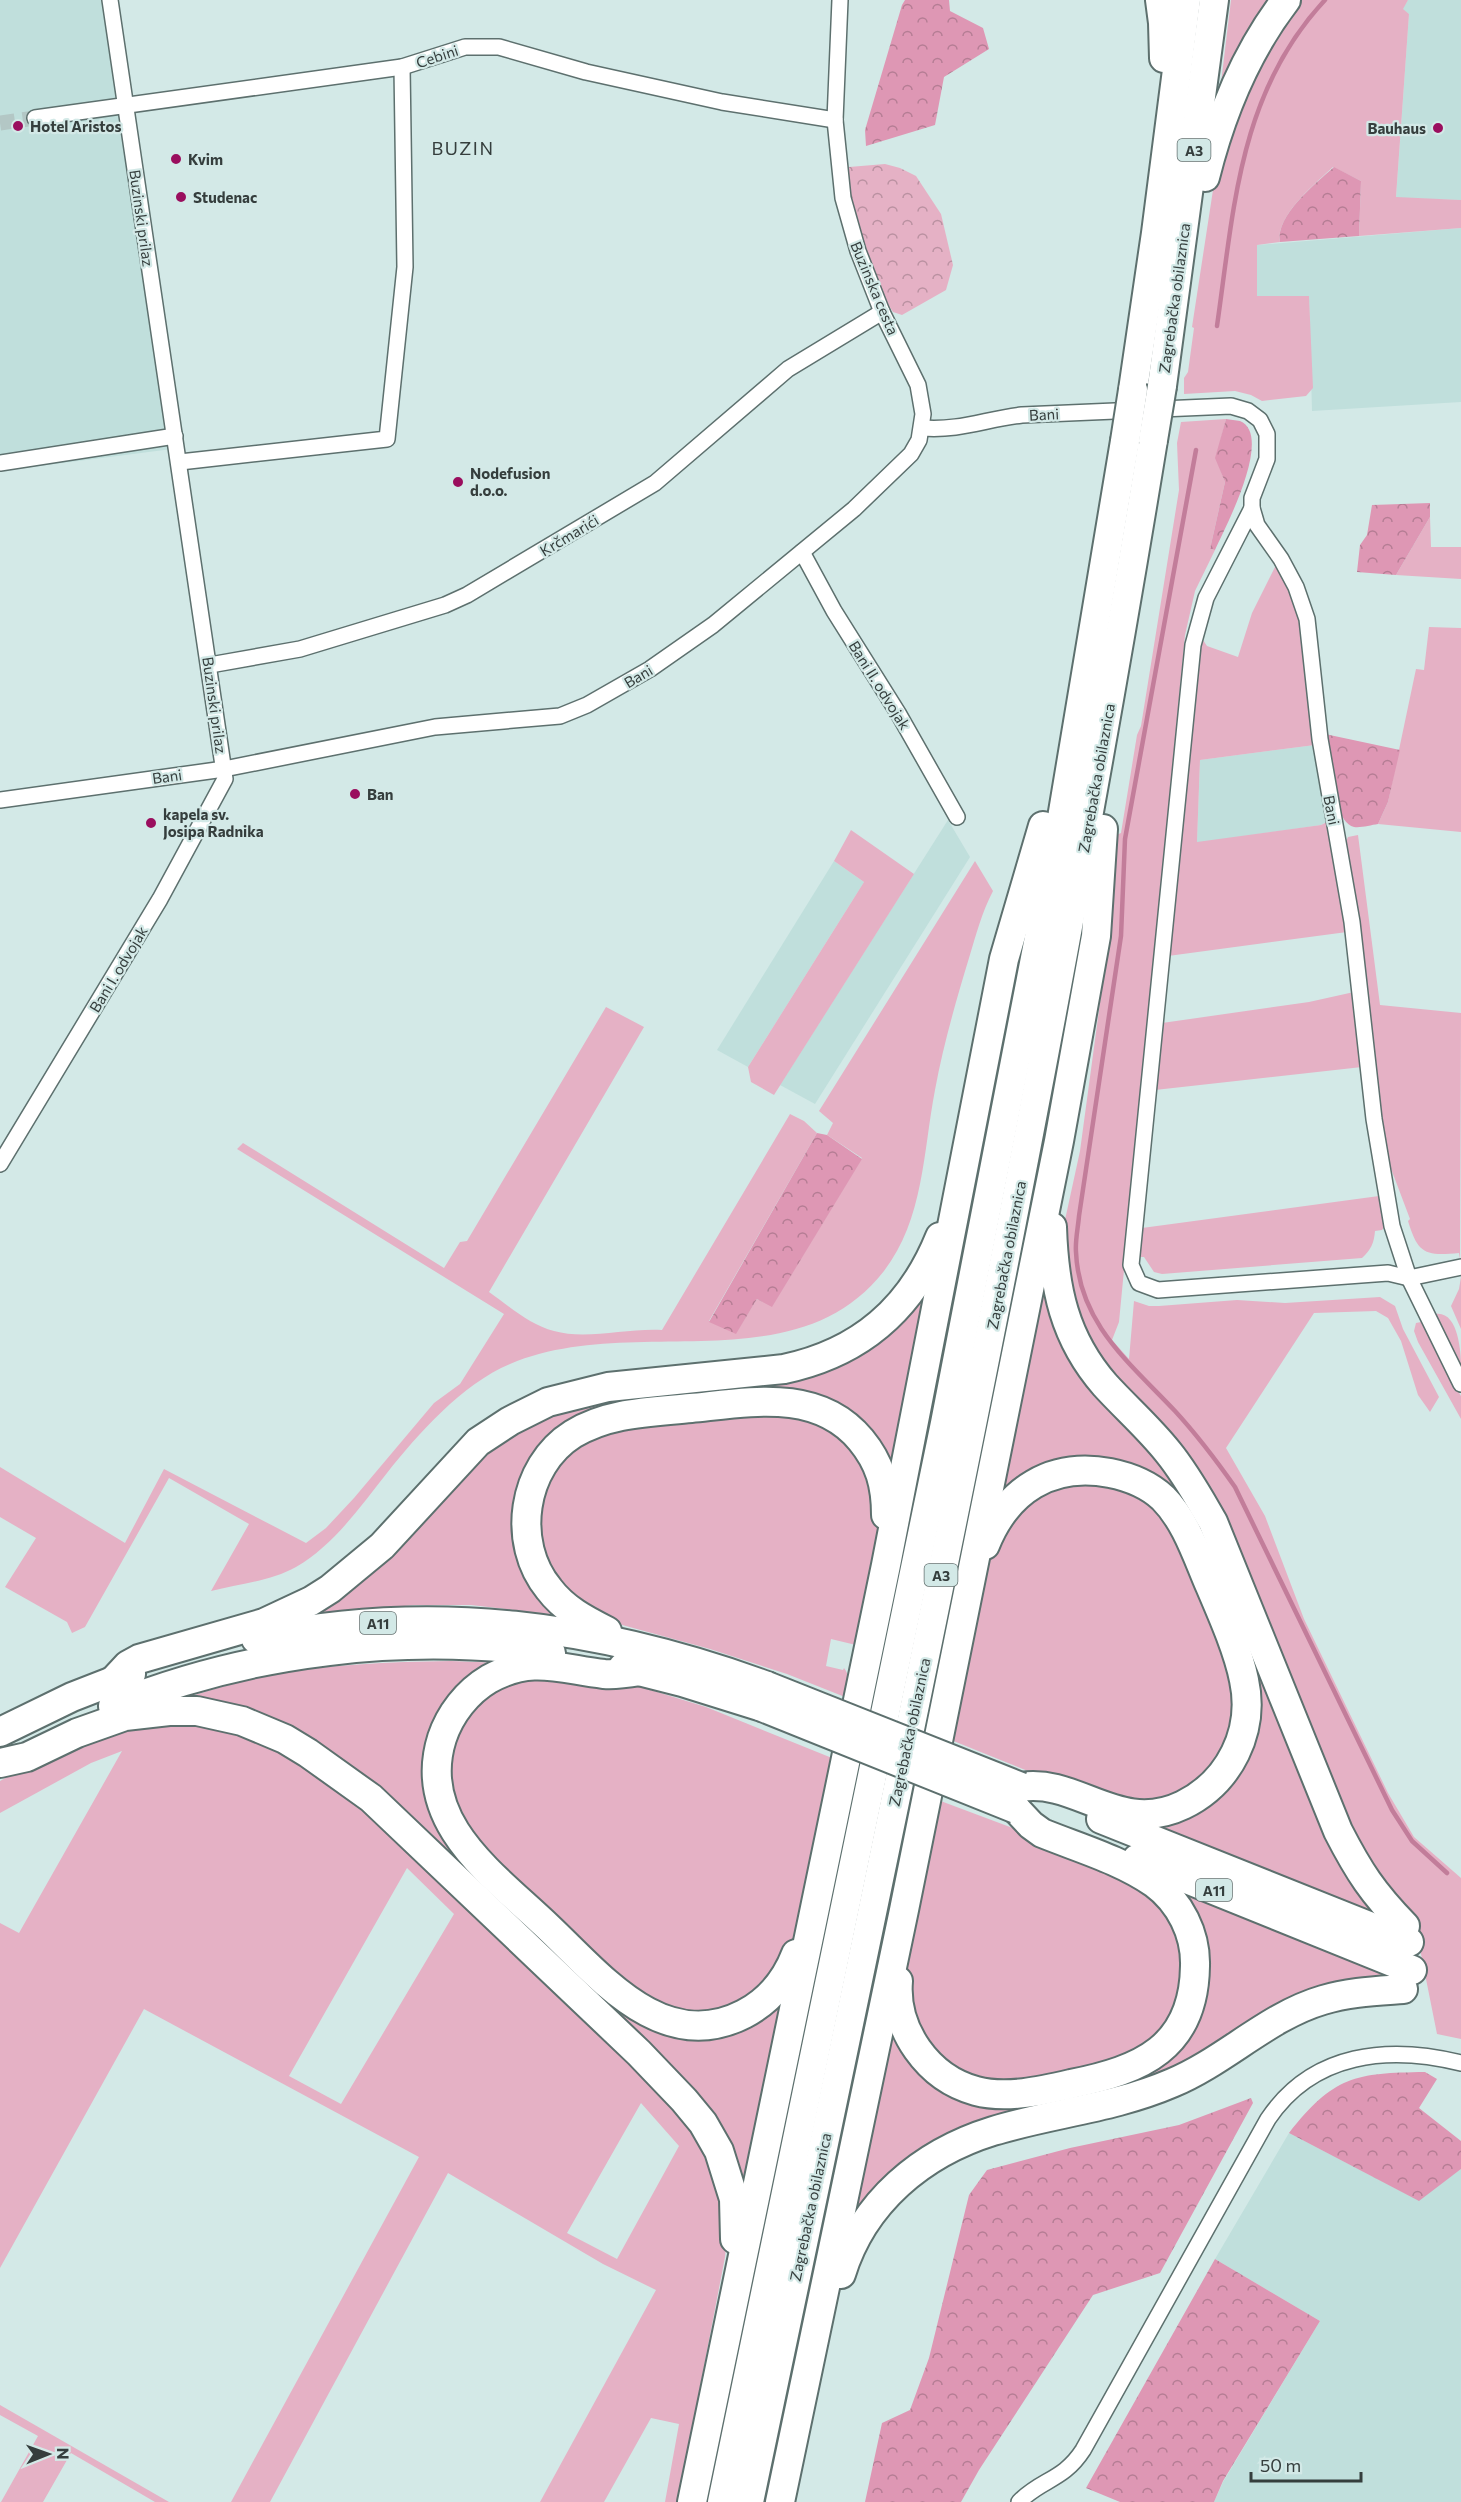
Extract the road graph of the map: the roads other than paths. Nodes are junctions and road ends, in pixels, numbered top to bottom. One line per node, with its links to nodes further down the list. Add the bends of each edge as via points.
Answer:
1 (110, 0): 8 (street, Buzinski prilaz)
2 (840, 0): 10 (street, Buzinska cesta)
3 (1160, 0): 11 (highway, via 1163,73 1152,181)
4 (1186, 0): 11 (highway, Zagrebačka obilaznica / A3)
5 (1214, 0): 12 (highway, Zagrebačka obilaznica / A3)
6 (1286, 0): 12 (highway, via 1244,67 1225,113 1205,176 1193,256)
7 (402, 68): 8 (street, Cebini); 10 (street, Cebini, via 465,47 499,47 586,72 722,102); 16 (street, via 405,267 387,439)
8 (126, 107): 9 (street, Cebini); 15 (street, Buzinski prilaz)
9 (35, 118)
10 (835, 120): 13 (street, Buzinska cesta, via 843,198)
11 (1156, 233): 22 (highway, Zagrebačka obilaznica / A3, bridge)
12 (1174, 300): 20 (highway, Zagrebačka obilaznica / A3, bridge)
13 (882, 312): 14 (street, Buzinska cesta, via 918,385); 21 (street, Krčmarići, via 789,369 655,483 467,595 300,650)
14 (922, 428): 18 (street, Bani, via 963,428 1022,415 1231,406 1260,420 1267,434 1267,459); 19 (street, Bani, via 910,454 854,509)
15 (175, 436): 16 (street, Buzinski prilaz); 17 (street)
16 (180, 462): 21 (street, Buzinski prilaz)
17 (0, 463)
18 (1252, 508): 30 (street, Bani, via 1257,525 1296,587 1307,619 1320,739 1352,922 1377,1140 1392,1226); 30 (street, via 1206,598 1193,645 1131,1264 1139,1283 1158,1290 1388,1273)
19 (802, 552): 23 (street, Bani, via 713,625 650,669 560,716 435,727); 25 (street, Bani II. odvojak)
20 (1120, 646): 27 (highway, via 1124,699 1100,851 1096,936); 46 (highway, Zagrebačka obilaznica / A3, via 1028,1144)
21 (210, 666): 23 (street, Buzinski prilaz)
22 (1086, 676): 26 (highway, via 1063,719 1039,846 1004,959); 45 (highway, Zagrebačka obilaznica / A3, via 948,1411)
23 (224, 769): 24 (street, Bani); 28 (street, Bani I. odvojak, via 225,779 160,899)
24 (0, 800)
25 (957, 818)
26 (977, 1104): 32 (highway); 35 (highway, via 964,1123 948,1210 926,1267 894,1312 857,1341 820,1359 784,1370 608,1386 548,1402 478,1442 382,1546 330,1589 264,1623 139,1659)
27 (1059, 1141): 33 (highway); 38 (highway, A11, via 1053,1252 1058,1296 1066,1320 1081,1351 1103,1382 1167,1451 1213,1522 1338,1831 1364,1879 1407,1934)
28 (0, 1164)
29 (1461, 1267): 30 (street)
30 (1409, 1278): 31 (street, Bani)
31 (1461, 1384)
32 (886, 1565): 34 (highway, via 886,1501 880,1467 857,1435 827,1413 776,1401 632,1414 598,1421 561,1443 541,1467 527,1506 528,1543 540,1577 558,1600); 39 (highway)
33 (960, 1629): 38 (highway, via 969,1614 985,1547 1011,1502 1044,1478 1082,1470 1124,1476 1145,1484 1164,1499 1181,1521 1244,1677 1247,1704 1242,1737 1229,1766 1184,1804 1141,1814 1098,1806 1048,1786); 40 (highway)
34 (643, 1659): 35 (highway, A11, via 563,1631 449,1621 375,1623 301,1630 221,1646); 37 (highway, A11, via 594,1660 488,1647 388,1646 331,1651 236,1667 141,1695 75,1721); 38 (highway, A11, bridge, via 720,1669 764,1697); 39 (highway, via 603,1674 534,1665 501,1674 476,1687 454,1713 436,1766 440,1804 460,1840 619,1993 651,2015 683,2025 739,2017 755,2009 777,1989 791,1967)
35 (114, 1680): 36 (highway, A11)
36 (0, 1732)
37 (0, 1761): 43 (highway, via 27,1757 124,1716 197,1711 243,1721 285,1739 371,1798 639,2053 703,2123 719,2151 734,2199 735,2237 707,2380)
38 (1018, 1798): 40 (highway, via 1031,1825 1042,1833 1143,1876 1178,1908 1194,1945 1195,1983 1190,2008 1158,2053 1113,2075 1047,2089 1006,2094 976,2091 948,2079 913,2044 900,2014 897,1990); 42 (highway, A11, via 1408,1980 1322,2000 1292,2013 1174,2083 1129,2099 992,2131 953,2146 926,2162 904,2177 859,2231)
39 (818, 1890): 43 (highway)
40 (904, 1910): 42 (highway)
41 (1461, 2063): 48 (street, via 1420,2055 1368,2055 1316,2074 1287,2095 1268,2119 1078,2458 1065,2472)
42 (808, 2363): 47 (highway)
43 (708, 2424): 44 (highway)
44 (692, 2502)
45 (722, 2502)
46 (749, 2502)
47 (780, 2502)
48 (1019, 2502)

